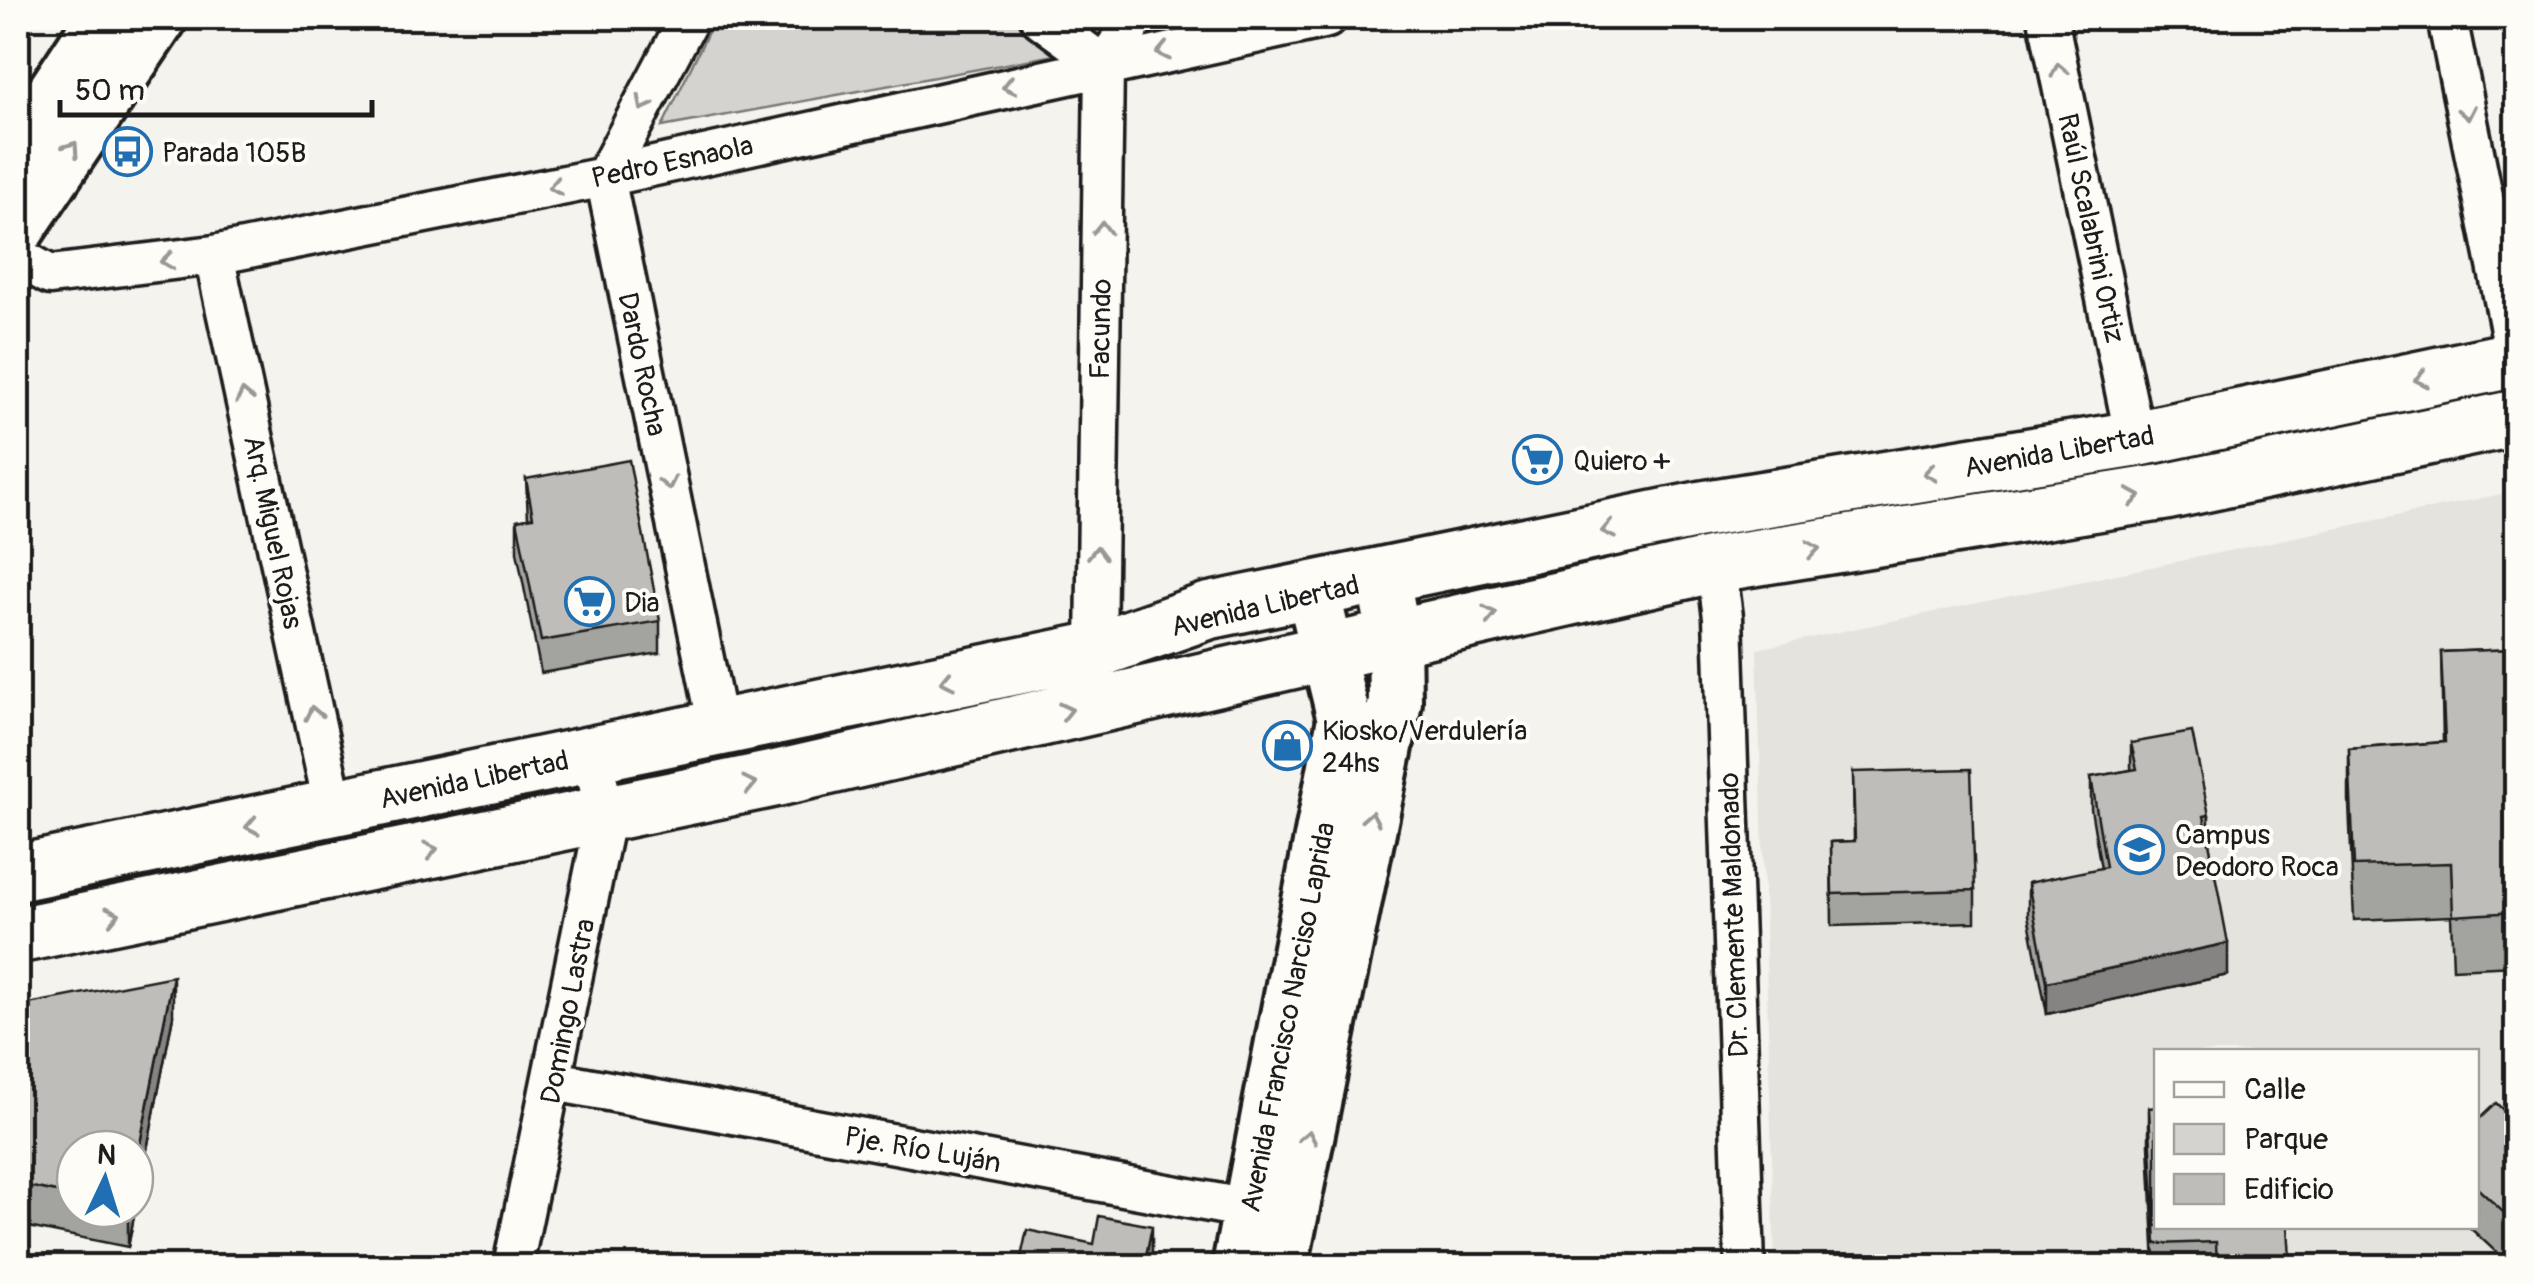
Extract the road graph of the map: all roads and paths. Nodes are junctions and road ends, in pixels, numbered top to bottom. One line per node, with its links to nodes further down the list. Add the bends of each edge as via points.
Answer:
1 (103, 18): 10 (main road)
2 (160, 18): 12 (main road, one-way to 2)
3 (689, 18): 11 (street, one-way to 11)
4 (1040, 18): 9 (street)
5 (1136, 18): 9 (street)
6 (1327, 18): 9 (street, Pedro Esnaola, one-way to 9)
7 (2048, 18): 17 (street, Raúl Scalabrini Ortiz, one-way to 7)
8 (2447, 18): 15 (street, one-way to 15)
9 (1104, 64): 11 (street, Pedro Esnaola, one-way to 11); 22 (street, Facundo, one-way to 9)
10 (18, 147)
11 (605, 177): 13 (street, Pedro Esnaola, one-way to 13); 24 (street, Dardo Rocha, one-way to 24)
12 (26, 197)
13 (214, 255): 14 (street, Pedro Esnaola, one-way to 14, via 50,275); 26 (street, Arq. Miguel Rojas, one-way to 13)
14 (18, 257)
15 (2516, 359): 17 (main road, Avenida Libertad, one-way to 17)
16 (2516, 418): 18 (main road, Avenida Libertad, one-way to 16, via 2165,492)
17 (2135, 440): 19 (main road, Avenida Libertad, one-way to 19, via 1703,509)
18 (1716, 564): 21 (main road, Avenida Libertad, one-way to 18); 34 (street, Dr. Clemente Maldonado)
19 (1384, 578): 20 (main road, Avenida Libertad); 21 (main road, Avenida Francisco Narciso Laprida)
20 (1313, 592): 22 (main road, Avenida Libertad, via 1208,611); 23 (main road, Avenida Francisco Narciso Laprida)
21 (1394, 635): 23 (main road, Avenida Libertad); 31 (main road, Avenida Francisco Narciso Laprida, one-way to 21, via 1395,702)
22 (1096, 650): 24 (main road, Avenida Libertad, one-way to 24)
23 (1329, 654): 27 (main road, Avenida Libertad, one-way to 23); 31 (main road, Avenida Francisco Narciso Laprida, via 1344,720)
24 (718, 727): 25 (main road, Avenida Libertad)
25 (590, 755): 26 (main road, Avenida Libertad); 27 (street, Domingo Lastra)
26 (334, 808): 28 (main road, Avenida Libertad, one-way to 28)
27 (606, 814): 29 (main road, Avenida Libertad, one-way to 27); 30 (street, Domingo Lastra)
28 (18, 873)
29 (18, 935)
30 (554, 1081): 31 (street, Pje. Río Luján); 32 (street, Domingo Lastra)
31 (1275, 1231): 33 (main road, Avenida Francisco Narciso Laprida)
32 (513, 1266)
33 (1239, 1266)
34 (1745, 1266)

